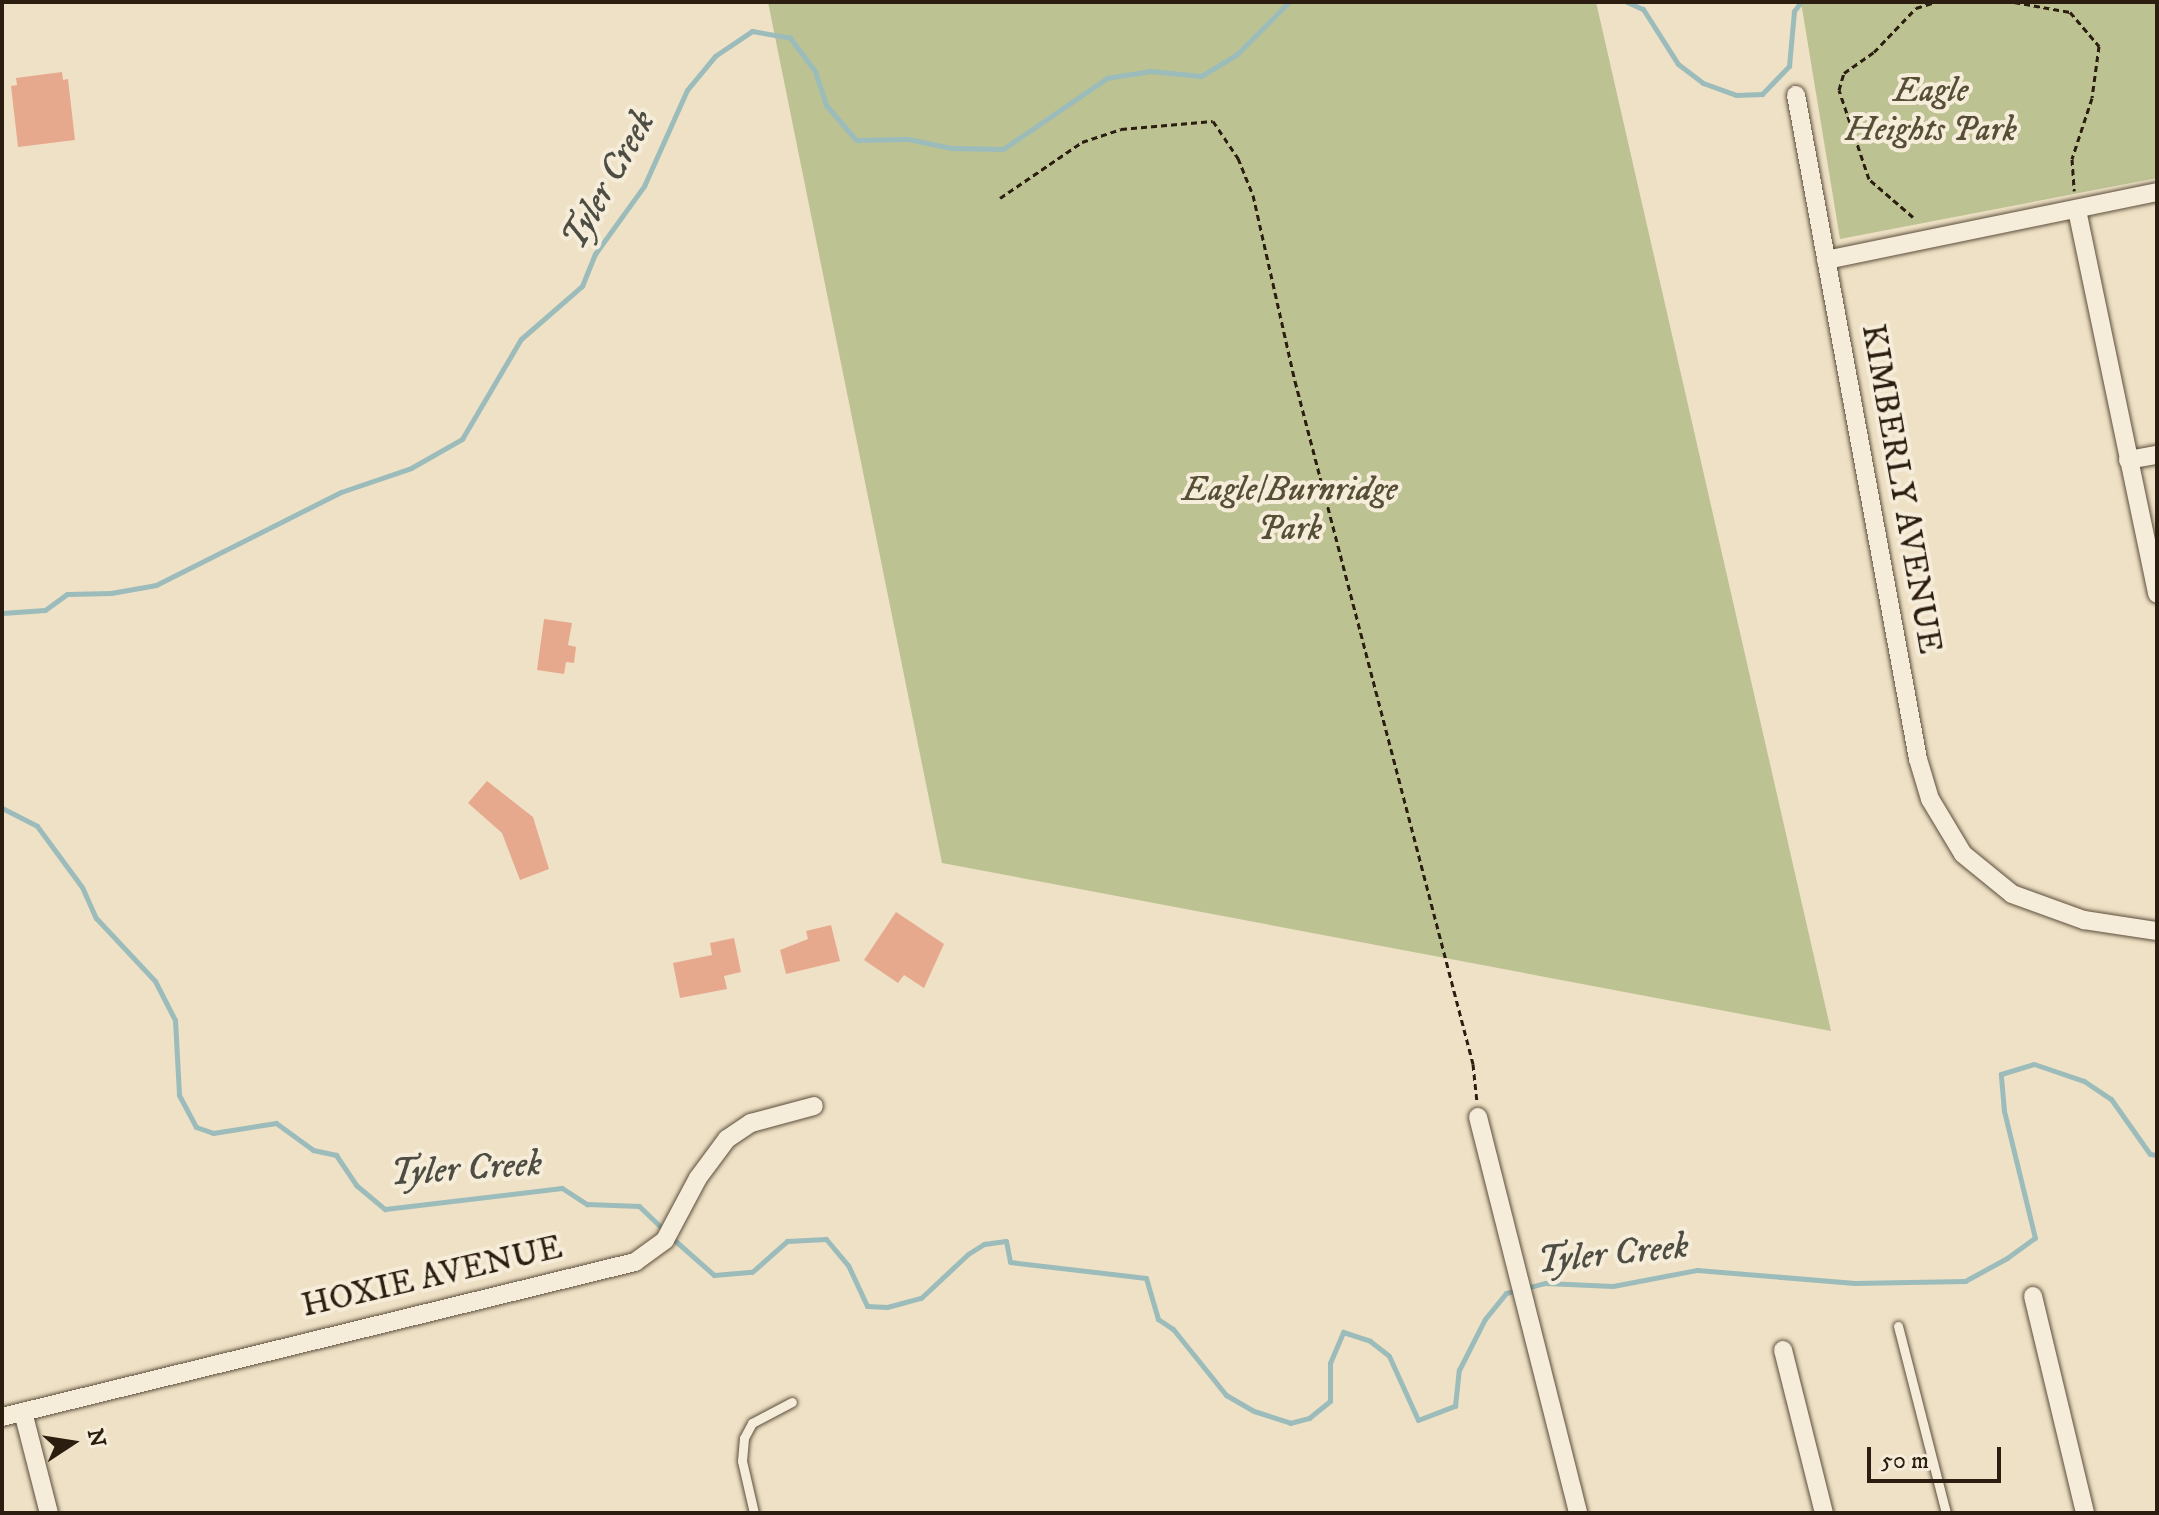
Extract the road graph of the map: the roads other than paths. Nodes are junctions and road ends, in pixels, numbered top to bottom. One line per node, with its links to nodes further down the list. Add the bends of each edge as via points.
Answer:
1 (1796, 95): 4 (street, KIMBERLY AVENUE)
2 (2157, 192): 3 (street)
3 (2075, 201): 4 (street); 6 (street)
4 (1826, 260): 8 (street, KIMBERLY AVENUE, via 1918,759 1945,829 1987,876 2035,906)
5 (2157, 455): 6 (street)
6 (2128, 460): 7 (street)
7 (2157, 594)
8 (2157, 931)
9 (814, 1106): 15 (street, HOXIE AVENUE, via 751,1123 727,1139 658,1247 635,1262)
10 (1478, 1117): 19 (street)
11 (2033, 1296): 22 (street)
12 (1898, 1326): 21 (lane)
13 (1783, 1350): 20 (street)
14 (792, 1402): 18 (lane, via 752,1423 744,1438 742,1461)
15 (23, 1412): 16 (street, HOXIE AVENUE); 17 (street)
16 (2, 1417)
17 (49, 1513)
18 (754, 1513)
19 (1578, 1513)
20 (1824, 1513)
21 (1946, 1513)
22 (2085, 1513)

